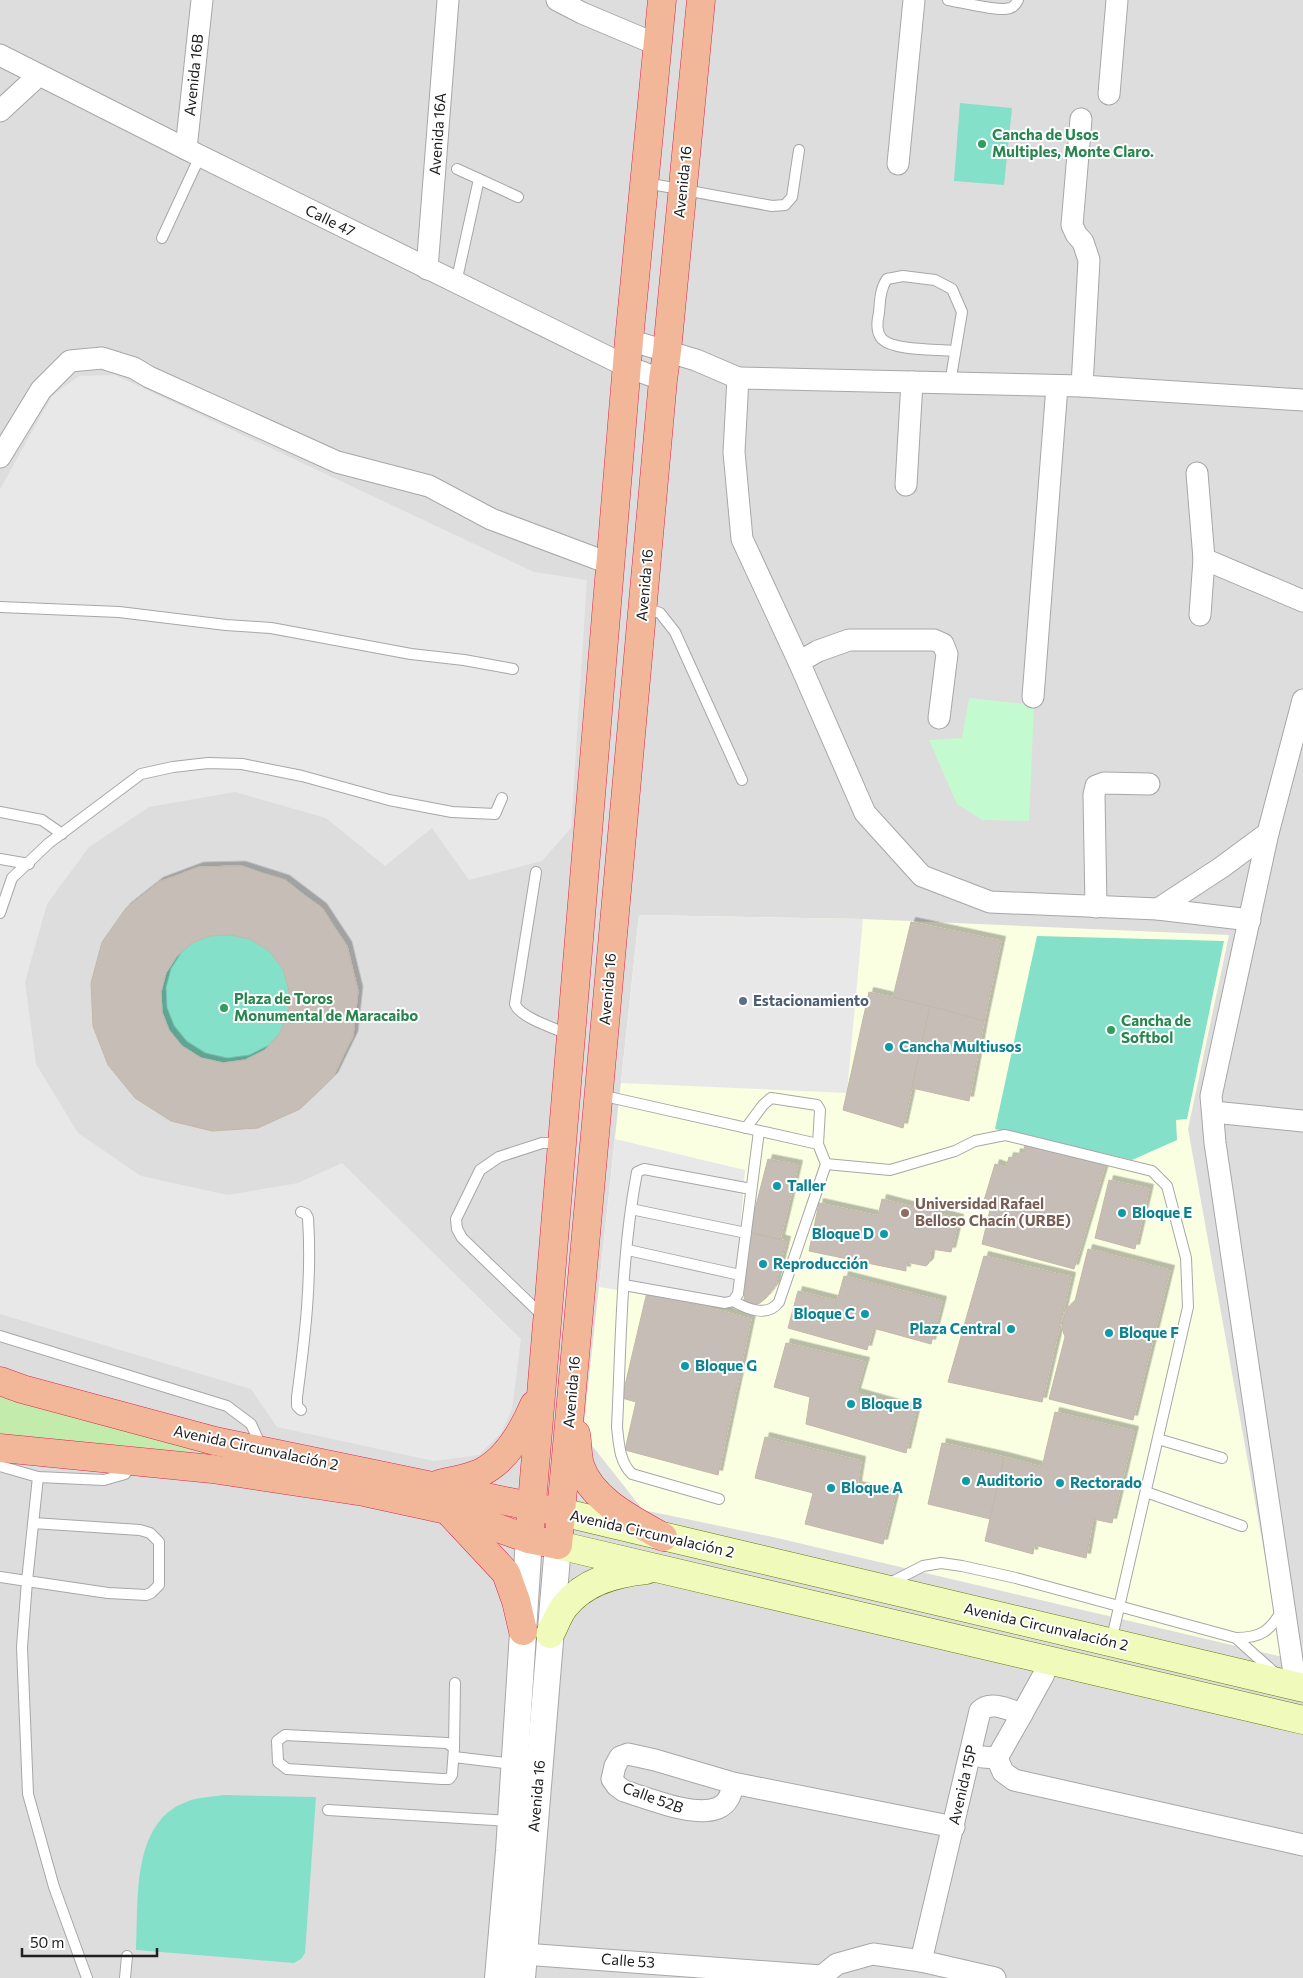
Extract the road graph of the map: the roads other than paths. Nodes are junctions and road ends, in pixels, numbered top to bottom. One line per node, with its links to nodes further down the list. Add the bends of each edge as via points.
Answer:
1 (202, 0): 17 (street, Avenida 16B)
2 (448, 0): 25 (street, Avenida 16A)
3 (557, 0): 10 (street)
4 (662, 0): 10 (highway, Avenida 16)
5 (701, 0): 22 (highway, Avenida 16)
6 (914, 0): 18 (street)
7 (948, 0): 8 (lane, via 1002,9 1011,8)
8 (1018, 0)
9 (1117, 0): 13 (street)
10 (658, 44): 21 (highway, Avenida 16)
11 (0, 55): 12 (street, Calle 47)
12 (39, 75): 14 (street); 17 (street, Calle 47)
13 (1109, 94)
14 (0, 111)
15 (1081, 119): 36 (street, via 1072,225 1089,260)
16 (799, 150): 22 (lane, via 792,197 785,205 772,206)
17 (193, 153): 24 (lane); 25 (street, Calle 47)
18 (898, 164)
19 (457, 169): 20 (lane)
20 (479, 179): 23 (lane); 26 (lane)
21 (645, 183): 22 (lane); 27 (highway, Avenida 16)
22 (682, 190): 28 (highway, Avenida 16)
23 (518, 197)
24 (162, 238)
25 (428, 269): 26 (street, Calle 47)
26 (456, 283): 30 (street, Calle 47)
27 (629, 340): 28 (street); 30 (highway, Avenida 16)
28 (667, 351): 31 (street); 32 (highway, Avenida 16)
29 (954, 351): 29 (lane, via 962,312 952,289 935,280 903,276 887,279 883,285 877,322 881,338 896,346); 34 (lane)
30 (628, 367): 32 (street, Calle 47); 42 (highway, Avenida 16)
31 (738, 378): 33 (street); 47 (street, via 734,452 742,539)
32 (663, 380): 44 (highway, Avenida 16)
33 (912, 382): 34 (street); 40 (street)
34 (950, 383): 35 (street)
35 (1057, 386): 36 (street); 49 (street)
36 (1082, 386): 37 (street)
37 (1303, 400)
38 (0, 457): 42 (street, via 40,390 70,361 102,358 134,368 149,378 337,462 428,486 491,519)
39 (1198, 473): 41 (street)
40 (906, 485)
41 (1204, 559): 43 (street); 46 (street)
42 (611, 564): 65 (highway, Avenida 16)
43 (1303, 601)
44 (643, 606): 52 (lane, via 660,613 675,632); 66 (highway, Avenida 16)
45 (0, 607): 48 (lane, via 119,612 271,628)
46 (1200, 614)
47 (798, 662): 51 (street, via 849,640 934,640 943,644 947,654); 61 (street, via 865,813 922,876 990,902)
48 (513, 669)
49 (1033, 696)
50 (1303, 700): 56 (street)
51 (939, 718)
52 (742, 780)
53 (1149, 784): 61 (street, via 1104,783 1096,786)
54 (502, 798): 57 (lane, via 495,814 452,812 389,800 302,776 242,764 208,763 141,774)
55 (0, 812): 57 (lane, via 42,820)
56 (1268, 833): 62 (street); 64 (street)
57 (62, 834): 59 (lane)
58 (0, 860): 59 (lane)
59 (29, 864): 63 (lane, via 12,878)
60 (536, 872): 65 (lane, via 515,1004 524,1014)
61 (1096, 907): 62 (street)
62 (1158, 909): 64 (street)
63 (0, 913)
64 (1250, 920): 67 (street, via 1211,1096)
65 (571, 1036): 71 (highway, Avenida 16)
66 (599, 1095): 69 (lane); 86 (highway, Avenida 16)
67 (1213, 1112): 68 (street); 111 (street)
68 (1303, 1121)
69 (746, 1128): 70 (lane); 72 (lane, via 772,1098 817,1105 820,1110)
70 (759, 1131): 72 (lane); 74 (lane)
71 (562, 1143): 82 (highway, Avenida 16); 82 (lane, via 542,1143 499,1157 480,1170 456,1220 462,1238)
72 (818, 1144): 73 (lane)
73 (826, 1164): 81 (lane, via 776,1307 762,1312); 88 (lane, via 890,1170 955,1151 975,1141 1004,1135 1152,1171 1167,1186 1186,1258 1189,1283 1188,1307)
74 (752, 1189): 75 (lane, via 644,1168 637,1172); 77 (lane)
75 (632, 1209): 77 (lane); 78 (lane)
76 (301, 1212): 87 (lane, via 308,1218 310,1256 308,1306 297,1397 297,1406)
77 (746, 1233): 79 (lane)
78 (628, 1250): 79 (lane); 80 (lane)
79 (740, 1275): 81 (lane, via 738,1294)
80 (624, 1285): 81 (lane, via 725,1303); 97 (lane, via 617,1428 625,1467 641,1478)
81 (733, 1301)
82 (547, 1320): 85 (highway, Avenida 16)
83 (0, 1336): 90 (lane, via 227,1406 251,1424)
84 (0, 1382): 90 (highway, Avenida Circunvalación 2, via 215,1441)
85 (541, 1387): 95 (highway, via 528,1420 503,1454 478,1474); 98 (highway, Avenida 16)
86 (571, 1395): 100 (highway, Avenida 16); 103 (highway, via 580,1465 595,1490 624,1515)
87 (301, 1410)
88 (1158, 1439): 91 (lane); 96 (lane)
89 (0, 1448): 92 (highway, Avenida Circunvalación 2)
90 (264, 1451): 95 (highway, Avenida Circunvalación 2)
91 (1222, 1458)
92 (136, 1461): 94 (lane, via 124,1474 104,1480); 99 (highway, Avenida Circunvalación 2, via 364,1492)
93 (0, 1466): 94 (lane)
94 (38, 1477): 101 (lane)
95 (434, 1486): 98 (highway, Avenida Circunvalación 2)
96 (1146, 1492): 102 (lane); 110 (lane)
97 (719, 1499)
98 (531, 1505): 100 (highway, Avenida Circunvalación 2); 104 (highway, Avenida 16)
99 (447, 1510): 104 (highway, Avenida Circunvalación 2); 112 (highway, via 506,1573)
100 (561, 1512): 103 (main road, Avenida Circunvalación 2); 105 (highway, Avenida 16)
101 (33, 1523): 108 (lane); 108 (lane, via 150,1533 159,1542 160,1578 156,1589 146,1595)
102 (1242, 1526)
103 (663, 1537): 109 (main road, Avenida Circunvalación 2)
104 (529, 1539): 105 (highway, Avenida Circunvalación 2); 112 (street, Avenida 16)
105 (558, 1545): 106 (main road, Avenida Circunvalación 2); 113 (street, Avenida 16)
106 (656, 1568): 113 (main road, via 621,1572 589,1584 565,1606); 116 (main road, Avenida Circunvalación 2)
107 (0, 1577): 108 (lane)
108 (27, 1581): 134 (lane, via 22,1647 28,1794 54,1887)
109 (881, 1588): 110 (lane, via 923,1566 940,1563 1016,1578); 115 (main road, Avenida Circunvalación 2)
110 (1119, 1607): 114 (lane); 115 (lane)
111 (1284, 1607): 114 (lane, via 1271,1627 1259,1636); 118 (street)
112 (523, 1631): 124 (street, Avenida 16)
113 (550, 1634): 132 (street, Avenida 16)
114 (1236, 1638): 118 (lane)
115 (1111, 1643): 118 (main road, Avenida Circunvalación 2)
116 (1048, 1661): 119 (street); 120 (main road, Avenida Circunvalación 2)
117 (455, 1683): 121 (lane)
118 (1295, 1686)
119 (1022, 1714): 122 (street, Avenida 15P, via 992,1705 984,1706); 123 (street)
120 (1303, 1720)
121 (454, 1752): 121 (lane, via 447,1744 286,1735 277,1742 278,1762 287,1769 448,1779 452,1775); 124 (lane)
122 (970, 1754): 123 (street); 128 (street, Avenida 15P)
123 (997, 1758): 129 (street, via 1003,1772 1014,1780)
124 (514, 1764): 127 (street, Avenida 16)
125 (733, 1783): 125 (street, Calle 52B, via 628,1754 620,1757 612,1779 624,1791 689,1811 718,1808 731,1796); 128 (street, Calle 52B)
126 (328, 1810): 127 (lane)
127 (511, 1821): 136 (street, Avenida 16)
128 (954, 1827): 131 (street, Avenida 15P)
129 (1303, 1845)
130 (127, 1956): 135 (lane)
131 (921, 1961): 133 (street, Calle 53, via 873,1954 837,1964); 137 (street, Calle 53)
132 (523, 1966): 133 (street, Calle 53)
133 (821, 1977)
134 (87, 1978)
135 (125, 1978)
136 (498, 1978)
137 (995, 1978)

